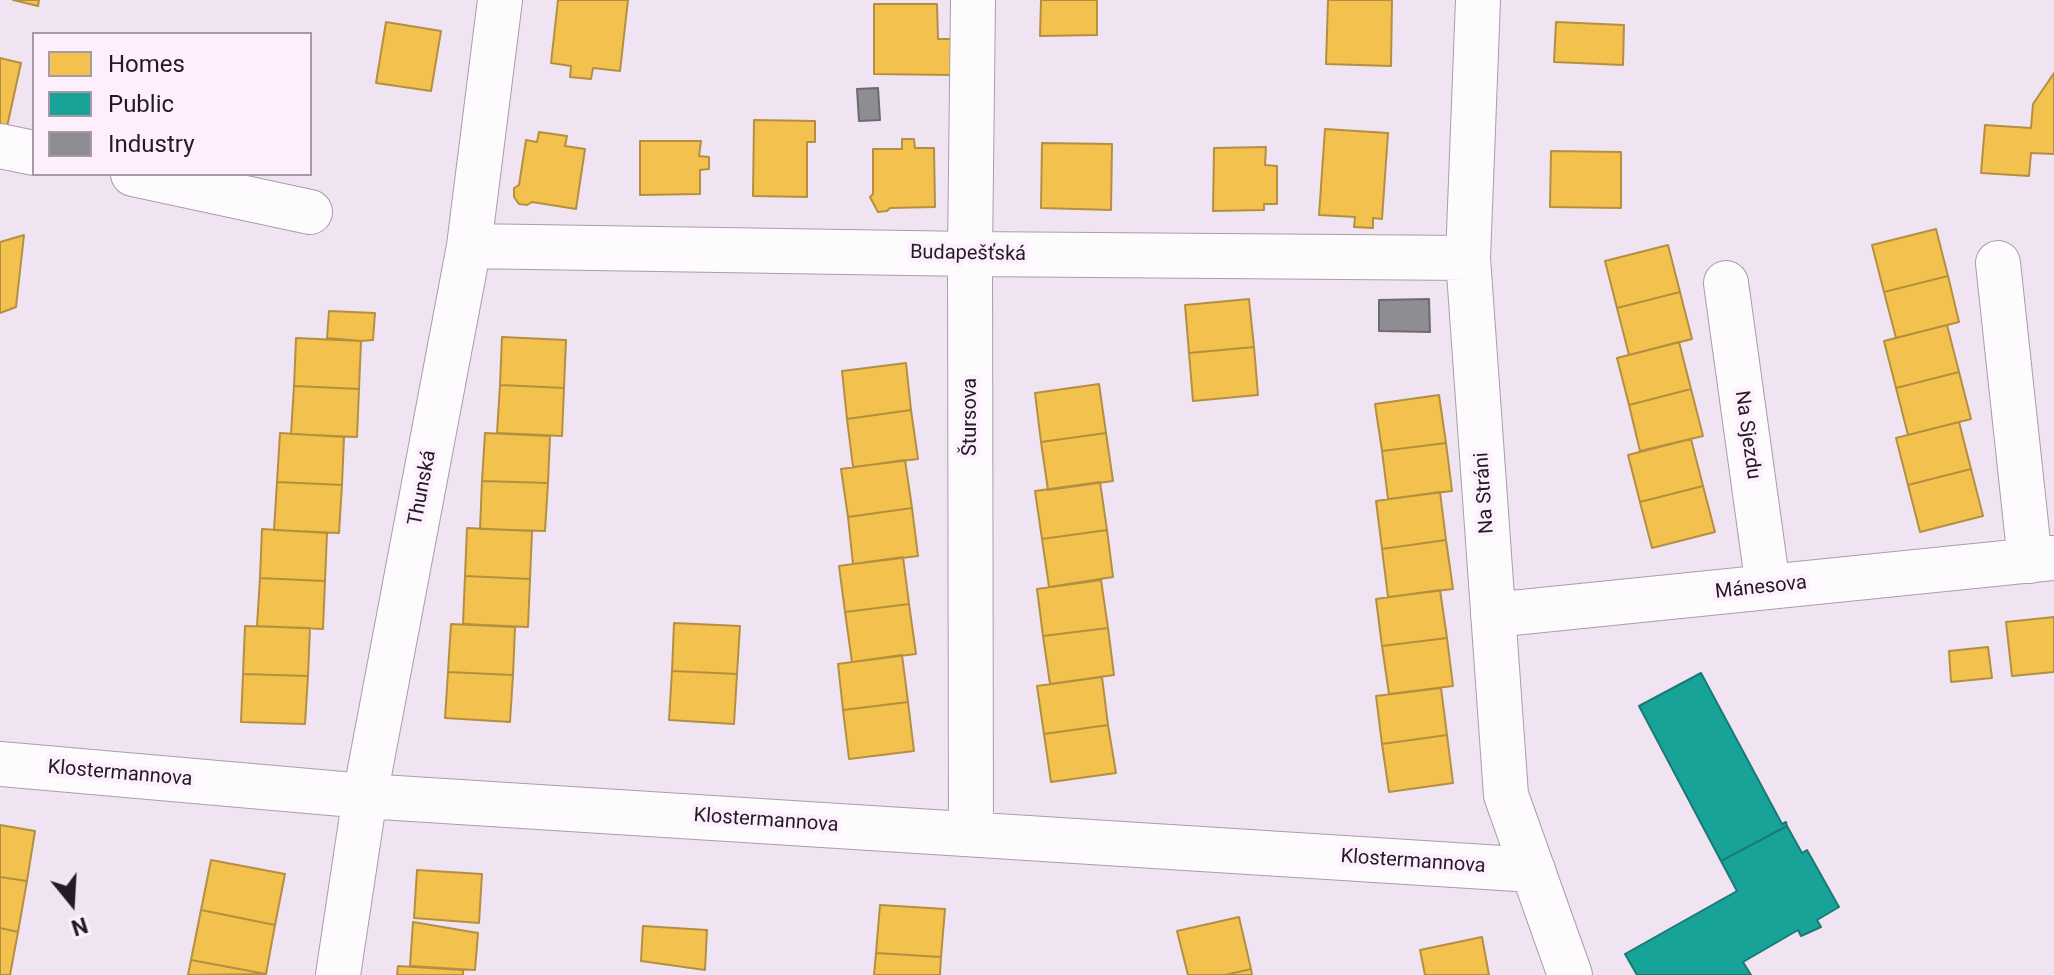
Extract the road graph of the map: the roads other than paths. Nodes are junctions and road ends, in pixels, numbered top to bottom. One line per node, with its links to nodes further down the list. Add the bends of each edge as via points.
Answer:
1 (500, 0): 8 (street, Thunská)
2 (973, 0): 9 (street, Štursova)
3 (1478, 0): 10 (street, Na Stráni)
4 (0, 146): 5 (street)
5 (32, 153)
6 (142, 176): 7 (street)
7 (310, 212)
8 (469, 246): 9 (street, Budapešťská); 17 (street, Thunská)
9 (970, 254): 10 (street, Budapešťská); 18 (street, Štursova)
10 (1468, 258): 15 (street, Na Stráni)
11 (1998, 263): 13 (street, Mánesova)
12 (1726, 283): 14 (street, Na Sjezdu)
13 (2042, 560): 14 (street, Mánesova)
14 (1768, 587): 15 (street, Mánesova)
15 (1493, 615): 19 (street, Na Stráni, via 1506,795)
16 (0, 764): 17 (street, Klostermannova)
17 (365, 796): 18 (street, Klostermannova); 20 (street, Thunská)
18 (971, 834): 19 (street, Klostermannova)
19 (1533, 870): 21 (street, Na Stráni)
20 (338, 975)
21 (1570, 975)

